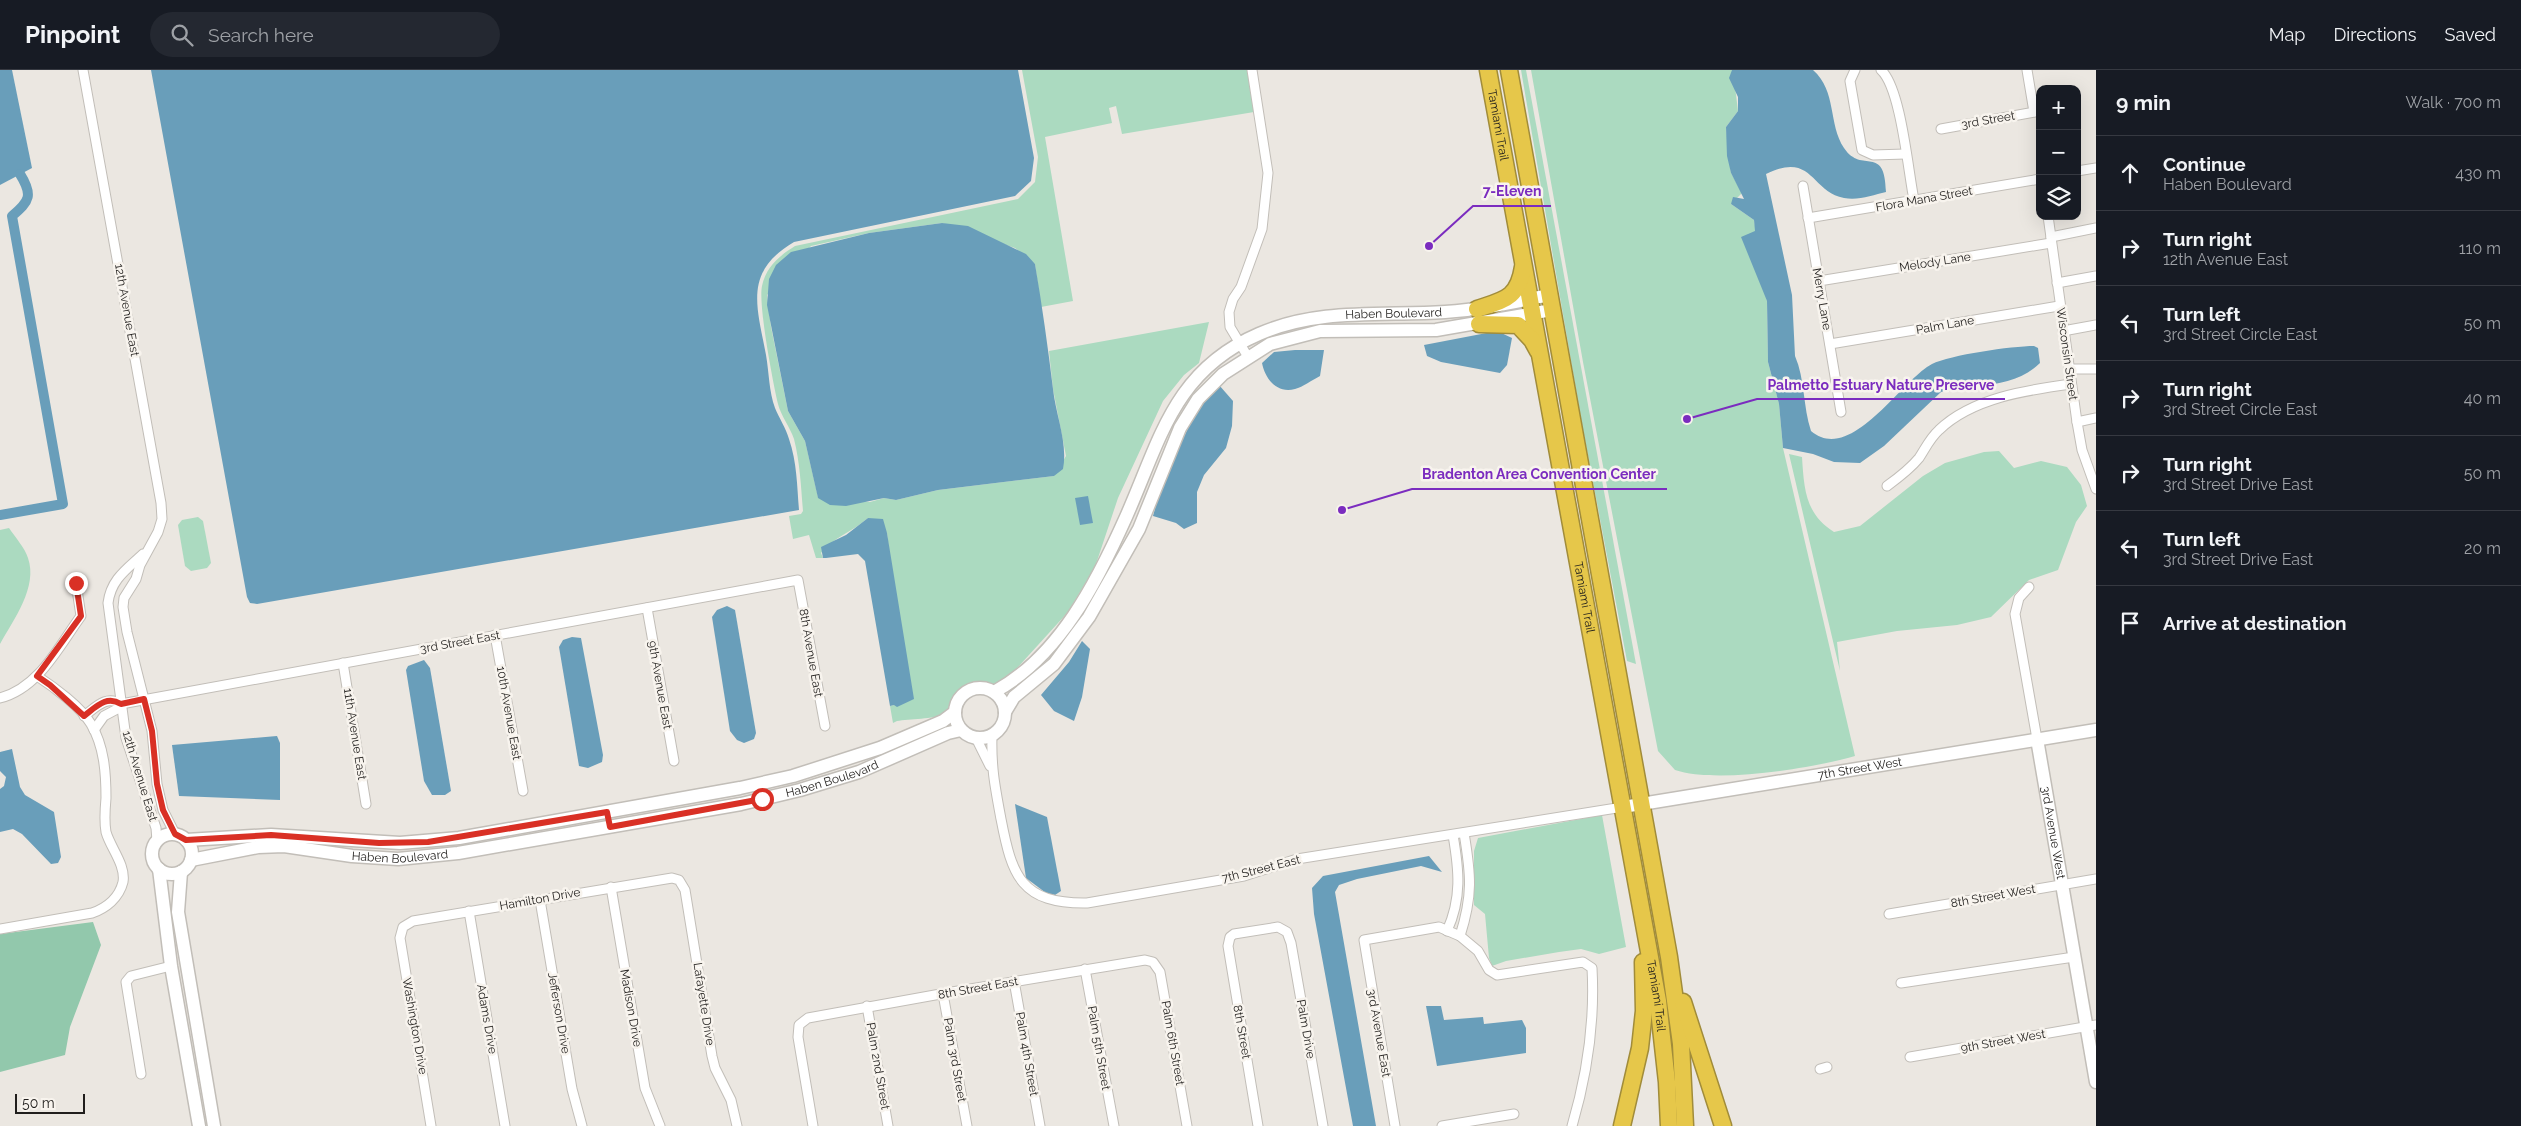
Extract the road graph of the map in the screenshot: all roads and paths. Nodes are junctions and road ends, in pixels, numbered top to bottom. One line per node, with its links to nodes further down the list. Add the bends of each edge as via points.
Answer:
1 (84, 70): 46 (street, 12th Avenue East, via 161,503 162,519)
2 (1252, 70): 31 (street, via 1268,173 1262,229 1229,312 1230,327)
3 (1488, 70): 21 (highway, Tamiami Trail)
4 (1509, 70): 25 (highway, Tamiami Trail)
5 (1855, 70): 11 (street, via 1850,81 1862,150 1872,155)
6 (1881, 70): 11 (street, via 1893,89)
7 (2027, 70): 8 (street)
8 (2036, 108)
9 (2036, 112): 10 (street, 3rd Street)
10 (1941, 129)
11 (1905, 154): 16 (street)
12 (2096, 168): 13 (street)
13 (2081, 170)
14 (2036, 180): 16 (street, Flora Mana Street)
15 (1803, 186): 17 (street, Merry Lane)
16 (1914, 200): 17 (street, Flora Mana Street)
17 (1808, 218): 23 (street, Merry Lane)
18 (2048, 220): 20 (street, Wisconsin Street)
19 (2096, 228): 20 (street, Melody Lane)
20 (2051, 240): 23 (street, Melody Lane); 24 (street, Wisconsin Street)
21 (1524, 260): 26 (highway, Tamiami Trail); 28 (highway, via 1516,291)
22 (2096, 276): 24 (street)
23 (1819, 281): 32 (street, Merry Lane)
24 (2057, 283): 27 (street, Wisconsin Street)
25 (1550, 303): 26 (street, Haben Boulevard); 72 (highway, Tamiami Trail)
26 (1532, 306): 28 (street, Haben Boulevard); 34 (highway, Tamiami Trail)
27 (2060, 306): 30 (street, Wisconsin Street); 32 (street, Palm Lane)
28 (1478, 317): 31 (street, Haben Boulevard, via 1423,314 1316,317 1276,327); 33 (street, Haben Boulevard, via 1412,332 1320,331 1270,344); 34 (highway, via 1518,325 1532,340)
29 (2096, 325): 30 (street)
30 (2063, 331): 35 (street, Wisconsin Street)
31 (1242, 343): 33 (street); 44 (street, Haben Boulevard, via 1210,364 1180,398 1160,432)
32 (1830, 344): 38 (street, Merry Lane)
33 (1248, 357): 45 (street, Haben Boulevard, via 1214,382 1186,417 1170,446)
34 (1542, 359): 73 (highway, Tamiami Trail)
35 (2068, 369): 36 (street); 37 (street, Wisconsin Street)
36 (2096, 369)
37 (2071, 384): 40 (street, Wisconsin Street); 42 (street, via 1972,407 1937,431 1918,459)
38 (1842, 412)
39 (2096, 418): 40 (street)
40 (2077, 422): 41 (street, Wisconsin Street, via 2082,450)
41 (2092, 466): 43 (street, Wisconsin Street)
42 (1887, 486)
43 (2096, 489)
44 (1126, 517): 45 (street); 54 (street, Haben Boulevard, via 1097,576 1065,626 1015,681)
45 (1139, 529): 59 (street, Haben Boulevard, via 1104,594 1075,638 1054,664 1014,697)
46 (149, 548): 56 (street, 12th Avenue East, via 124,598 123,607); 57 (street, 12th Avenue East, via 125,568 109,594 108,612)
47 (798, 580): 50 (street, 3rd Street East); 61 (street, 8th Avenue East)
48 (76, 583): 53 (street, via 81,616)
49 (2029, 587): 67 (street, 3rd Avenue West, via 2018,598 2015,614)
50 (647, 608): 51 (street, 3rd Street East); 68 (street, 9th Avenue East)
51 (495, 636): 52 (street, 3rd Street East); 70 (street, 10th Avenue East)
52 (343, 663): 56 (street, 3rd Street East); 71 (street, 11th Avenue East)
53 (37, 676): 55 (street, via 20,690); 60 (street)
54 (994, 692): 58 (street, via 980,688 965,692); 59 (street)
55 (0, 698)
56 (144, 699): 57 (street, 3rd Street East); 78 (street, 12th Avenue East, via 163,810)
57 (121, 704): 60 (street, 3rd Street East, via 114,700 102,702); 62 (street, via 104,716); 79 (street, 12th Avenue East, via 126,738 156,828)
58 (955, 712): 63 (street); 74 (street, Haben Boulevard, via 943,721 880,748 793,776)
59 (1006, 712): 65 (street, via 1002,725)
60 (84, 716): 62 (street)
61 (825, 726)
62 (94, 730): 96 (street, via 103,753 106,832 123,880 118,893 102,909 92,913)
63 (961, 730): 66 (street); 75 (street, Haben Boulevard, via 819,785 741,804)
64 (2096, 730): 67 (street, 7th Street West)
65 (992, 735): 66 (street); 69 (street, 7th Street East)
66 (976, 738): 69 (street, 7th Street East)
67 (2037, 739): 72 (street, 7th Street West); 87 (street, 3rd Avenue West)
68 (674, 761)
69 (991, 768): 77 (street, 7th Street East, via 1008,856 1017,876 1044,898 1067,903 1087,903 1244,876 1297,859)
70 (523, 791)
71 (366, 804)
72 (1641, 805): 73 (street, 7th Street West); 100 (highway, Tamiami Trail)
73 (1623, 807): 76 (street, 7th Street East); 94 (highway, Tamiami Trail)
74 (607, 812): 75 (street); 78 (street, Haben Boulevard, via 428,842 379,843 271,835)
75 (610, 827): 80 (street, Haben Boulevard, via 398,859 267,846)
76 (1464, 833): 77 (street, 7th Street East); 83 (street)
77 (1453, 835): 84 (street)
78 (180, 837): 79 (street, via 162,837); 80 (street, via 192,851)
79 (157, 841): 81 (street, via 152,854)
80 (191, 860): 82 (street)
81 (159, 869): 82 (street, via 167,874); 103 (street)
82 (181, 872): 113 (street, via 178,912)
83 (1471, 872): 84 (street); 91 (street)
84 (1459, 873): 90 (street)
85 (2096, 879): 87 (street, 8th Street West)
86 (679, 880): 88 (street, Hamilton Drive, via 662,878); 122 (street, Lafayette Drive, via 685,890 712,1056 731,1100)
87 (2062, 884): 93 (street, 8th Street West); 101 (street, 3rd Avenue West)
88 (611, 887): 89 (street, Hamilton Drive); 121 (street, Madison Drive, via 645,1088)
89 (540, 900): 92 (street, Hamilton Drive); 120 (street, Jefferson Drive, via 572,1089)
90 (1456, 906): 91 (street); 97 (street)
91 (1468, 910): 99 (street)
92 (469, 911): 95 (street, Hamilton Drive, via 413,921); 119 (street, Adams Drive)
93 (1889, 914)
94 (1643, 920): 134 (highway, via 1644,1011 1640,1048); 135 (highway, Tamiami Trail, via 1662,1034)
95 (403, 927): 118 (street, Washington Drive, via 400,938)
96 (0, 929)
97 (1447, 930): 99 (street); 131 (street, 3rd Avenue East, via 1438,927 1364,940)
98 (1287, 932): 129 (street, 8th Street, via 1278,927 1234,934 1228,946); 130 (street, Palm Drive)
99 (1460, 936): 133 (street, via 1478,951 1489,970 1497,975 1583,962 1592,968 1594,1006 1580,1098)
100 (1669, 957): 136 (highway, Tamiami Trail, via 1680,1044); 137 (highway)
101 (2074, 957): 106 (street); 109 (street, 3rd Avenue West)
102 (1153, 962): 104 (street, 8th Street East, via 1135,961); 128 (street, Palm 6th Street, via 1160,972 1164,991)
103 (171, 966): 111 (street, via 130,976 126,982); 114 (street)
104 (1085, 969): 105 (street, 8th Street East); 127 (street, Palm 5th Street)
105 (1014, 981): 107 (street, 8th Street East); 126 (street, Palm 4th Street)
106 (1901, 983)
107 (943, 994): 108 (street, 8th Street East); 125 (street, Palm 3rd Street)
108 (867, 1006): 123 (street, 8th Street East, via 814,1016 799,1024 798,1037); 124 (street, Palm 2nd Street)
109 (2091, 1026): 110 (street, 9th Street West); 112 (street, 3rd Avenue West)
110 (1910, 1057)
111 (141, 1074)
112 (2096, 1082)
113 (206, 1083): 114 (street); 117 (street)
114 (191, 1086): 116 (street)
115 (1514, 1114): 132 (street)
116 (198, 1126)
117 (214, 1126)
118 (431, 1126)
119 (505, 1126)
120 (582, 1126)
121 (660, 1126)
122 (737, 1126)
123 (813, 1126)
124 (888, 1126)
125 (967, 1126)
126 (1040, 1126)
127 (1114, 1126)
128 (1187, 1126)
129 (1258, 1126)
130 (1324, 1126)
131 (1395, 1126)
132 (1442, 1126)
133 (1572, 1126)
134 (1622, 1126)
135 (1669, 1126)
136 (1685, 1126)
137 (1723, 1126)

